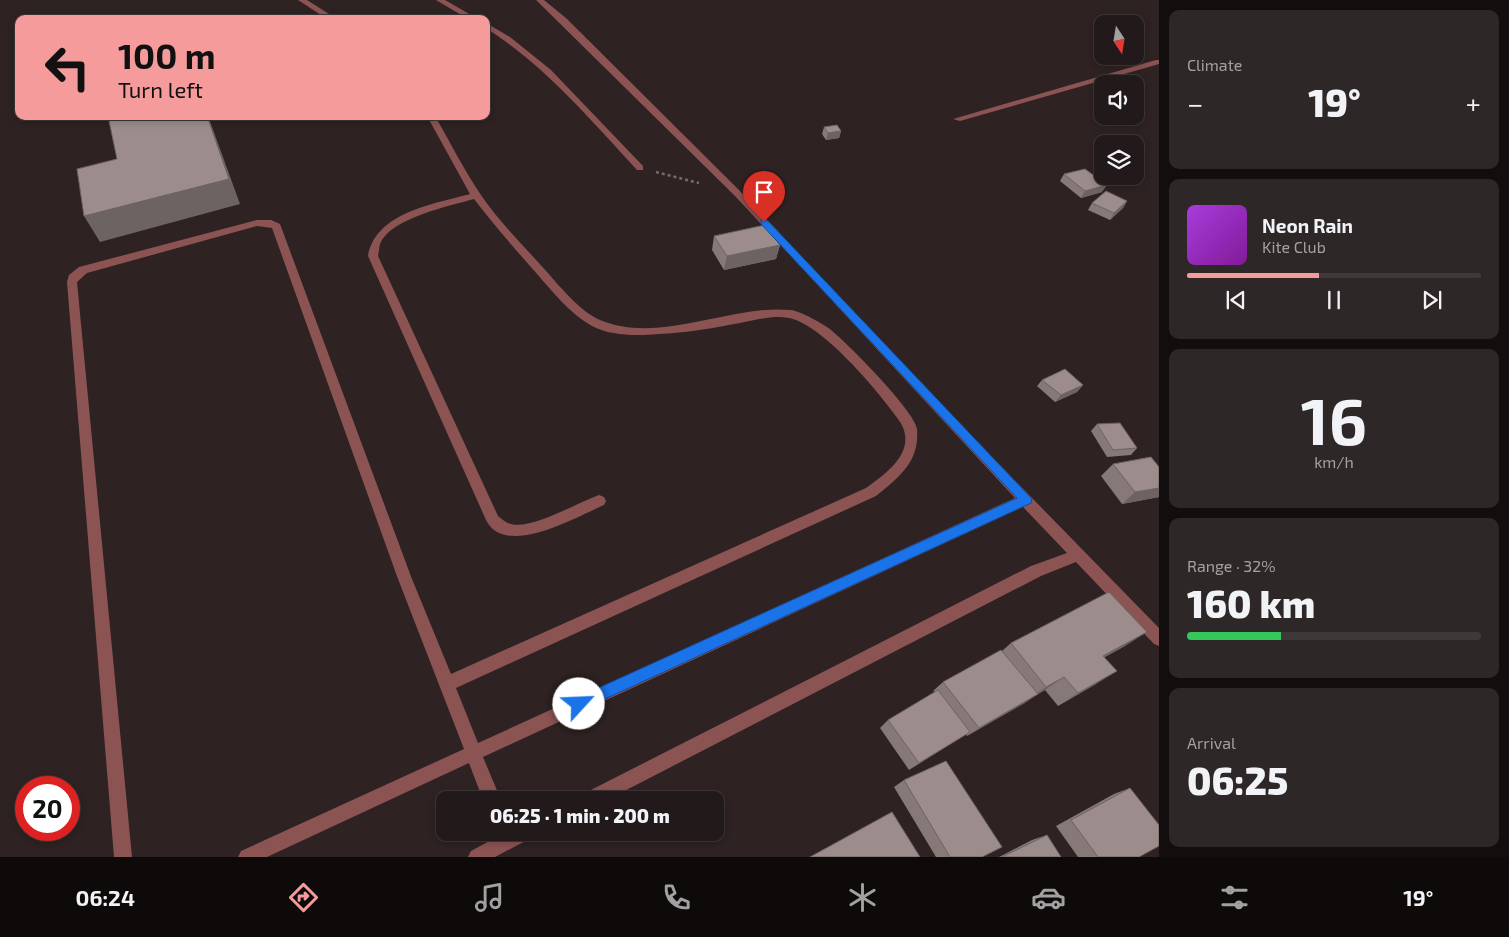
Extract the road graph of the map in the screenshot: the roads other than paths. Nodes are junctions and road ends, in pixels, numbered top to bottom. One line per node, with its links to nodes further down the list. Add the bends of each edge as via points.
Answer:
1 (302, 0): 4 (street)
2 (440, 0): 5 (street)
3 (540, 0): 12 (street, via 738,194)
4 (326, 15)
5 (467, 15)
6 (490, 28): 10 (street, via 561,85)
7 (1159, 62): 8 (street)
8 (957, 119)
9 (433, 120): 11 (street)
10 (640, 168)
11 (476, 195): 13 (street, via 400,220 386,228 372,247 373,256 492,520 517,531); 16 (street, via 566,300 596,323 632,332 682,329 768,314 792,314 809,322 826,332 882,387 911,427 911,442 908,456 897,472 871,492)
12 (1026, 499): 14 (street); 17 (street)
13 (599, 501)
14 (1078, 555): 15 (street); 19 (street, via 1036,571)
15 (1159, 639)
16 (447, 684): 17 (street); 21 (street, via 405,579 276,226 271,222 257,223 77,273 72,282)
17 (474, 751): 18 (street); 22 (street)
18 (489, 791)
19 (607, 791)
20 (500, 841): 23 (street)
21 (123, 857)
22 (247, 857)
23 (477, 857)

